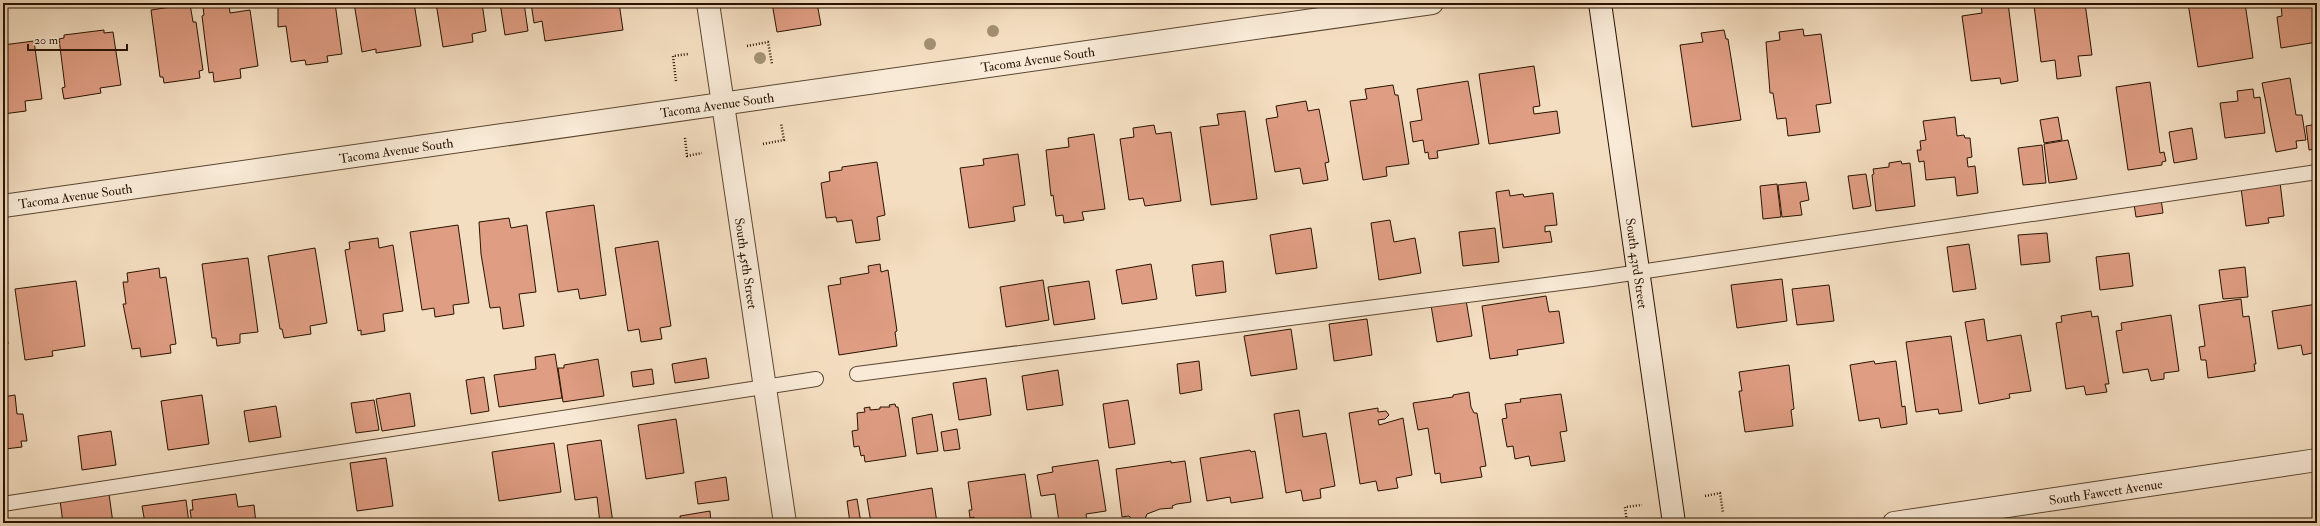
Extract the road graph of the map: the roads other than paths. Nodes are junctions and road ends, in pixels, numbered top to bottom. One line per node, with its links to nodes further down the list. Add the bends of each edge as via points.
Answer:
1 (708, 3): 4 (street, South 45th Street)
2 (1432, 3): 4 (street, Tacoma Avenue South)
3 (1600, 3): 7 (street, South 43rd Street)
4 (722, 103): 6 (street, Tacoma Avenue South); 10 (street, South 45th Street)
5 (2317, 172): 7 (lane)
6 (3, 206)
7 (1638, 272): 8 (lane); 14 (street, South 43rd Street)
8 (857, 374)
9 (816, 379): 10 (lane)
10 (765, 388): 12 (lane); 13 (street, South 45th Street)
11 (2317, 460): 15 (street, South Fawcett Avenue)
12 (3, 504)
13 (785, 523)
14 (1674, 523)
15 (1894, 523)

